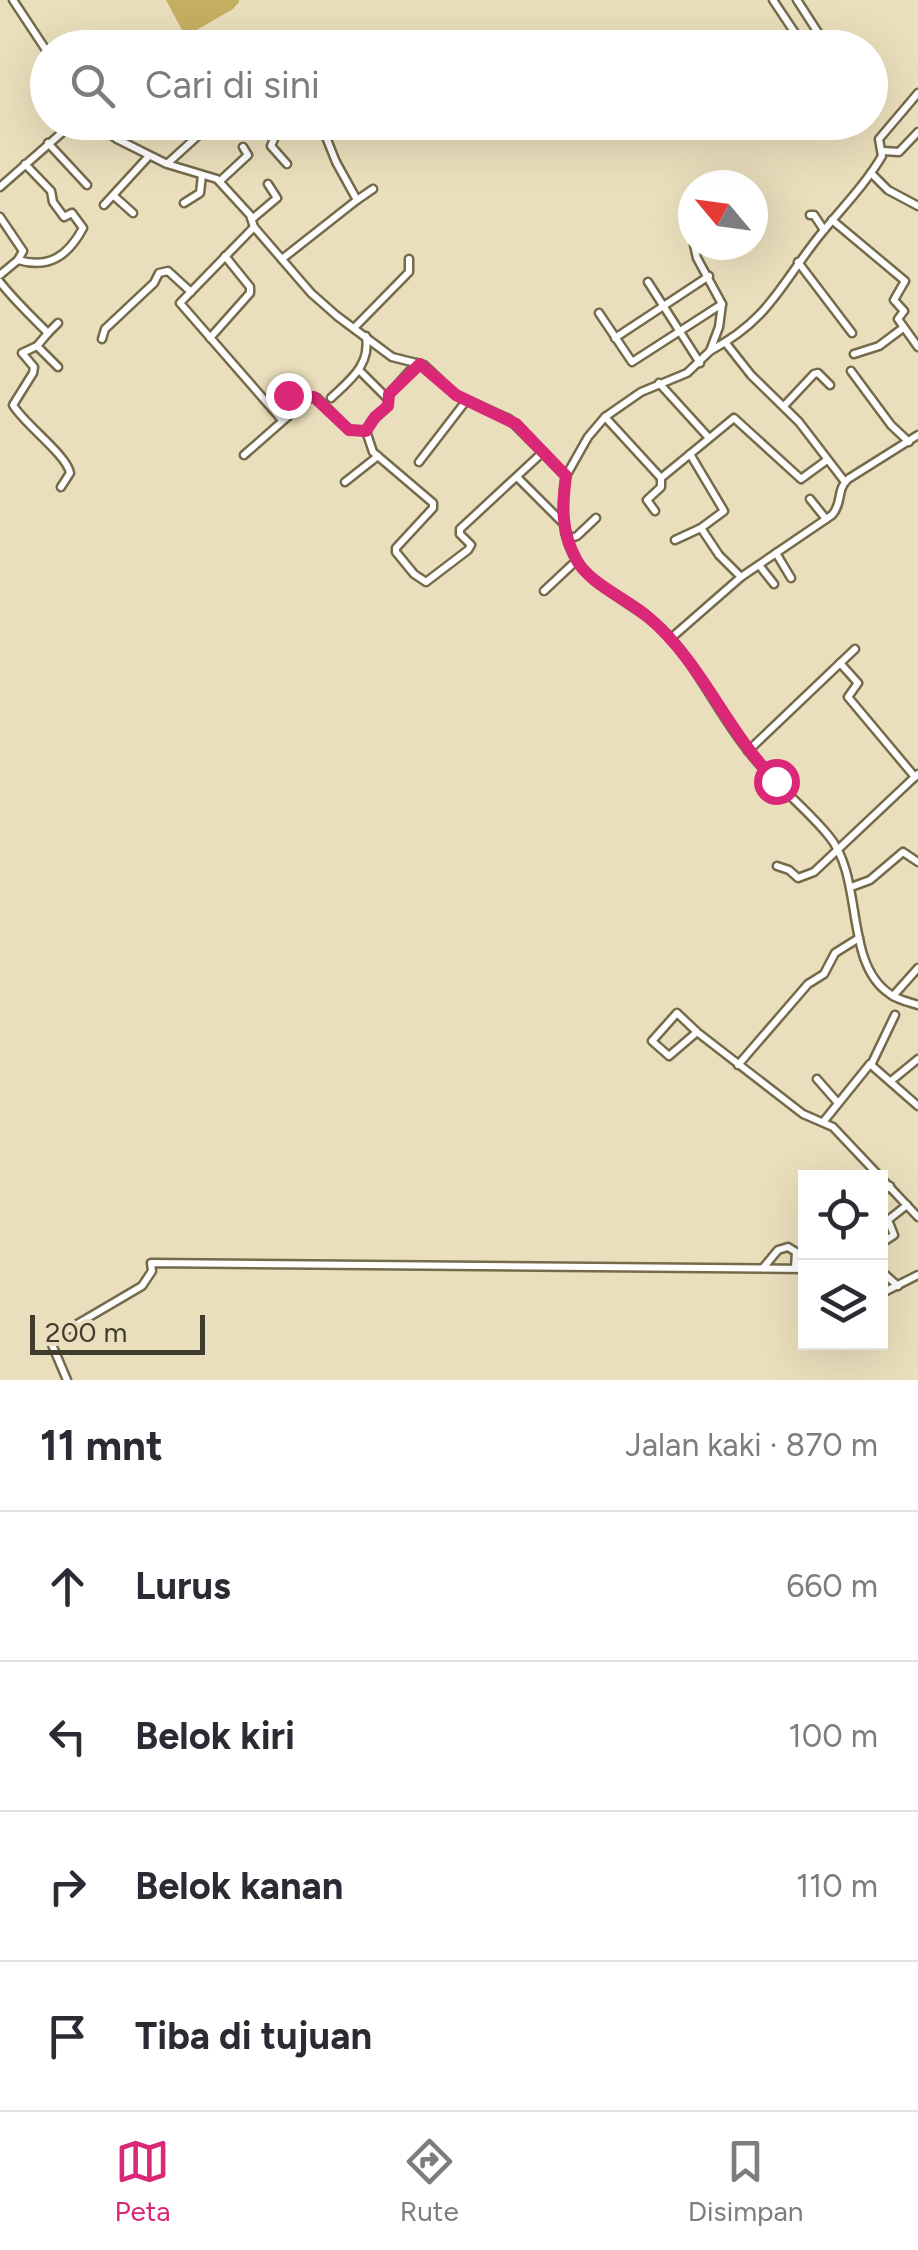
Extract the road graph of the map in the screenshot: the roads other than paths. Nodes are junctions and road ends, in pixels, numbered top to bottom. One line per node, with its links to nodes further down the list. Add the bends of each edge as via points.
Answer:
1 (13, 0): 4 (street)
2 (773, 0): 5 (street)
3 (797, 0): 6 (street)
4 (33, 30)
5 (792, 30)
6 (816, 30)
7 (918, 93): 8 (street)
8 (888, 128)
9 (918, 132): 18 (street, via 899,152)
10 (51, 140): 16 (street)
11 (119, 140): 19 (street)
12 (193, 140): 21 (street)
13 (273, 140): 22 (street, via 270,146)
14 (327, 140): 31 (street)
15 (878, 140): 18 (street)
16 (48, 142): 20 (street); 26 (street)
17 (243, 147): 25 (street, via 246,157)
18 (882, 151): 24 (street)
19 (149, 156): 21 (street); 30 (street)
20 (26, 164): 28 (street); 43 (street, via 51,191 58,212 72,213 82,228 53,262)
21 (166, 164): 23 (street)
22 (287, 164)
23 (202, 174): 25 (street); 32 (street, via 200,193)
24 (871, 174): 34 (street); 38 (street)
25 (220, 181): 39 (street)
26 (87, 184)
27 (268, 184): 39 (street, via 277,198)
28 (0, 187)
29 (374, 189): 31 (street)
30 (114, 196): 33 (street); 35 (street)
31 (357, 200): 42 (street)
32 (184, 204)
33 (104, 206)
34 (918, 206)
35 (134, 214)
36 (810, 215): 40 (street)
37 (0, 217): 43 (street, via 22,248)
38 (832, 220): 40 (street); 56 (street, via 903,278 893,298 904,311 898,318)
39 (253, 223): 41 (street); 42 (street)
40 (824, 230): 46 (street)
41 (225, 256): 50 (street); 61 (street, via 250,293)
42 (282, 259): 55 (street, via 322,304)
43 (18, 260): 48 (street)
44 (409, 260): 55 (street, via 409,272)
45 (697, 260): 47 (street)
46 (798, 262): 59 (street); 64 (street, via 762,316)
47 (708, 276): 51 (street); 52 (street)
48 (0, 278): 57 (street)
49 (648, 282): 52 (street)
50 (191, 292): 61 (street, via 180,304); 63 (street, via 168,271 159,273)
51 (722, 304): 58 (street); 67 (street)
52 (663, 307): 58 (street); 62 (street)
53 (599, 313): 62 (street)
54 (58, 323): 57 (street)
55 (355, 328): 60 (street)
56 (904, 328): 66 (street); 68 (street)
57 (48, 332): 65 (street)
58 (680, 332): 62 (street, via 633,362); 70 (street)
59 (852, 333)
60 (366, 335): 69 (street, via 392,357); 72 (street)
61 (210, 338): 83 (street)
62 (615, 338)
63 (102, 339)
64 (725, 342): 67 (street); 81 (street)
65 (37, 346): 71 (street); 99 (street, via 22,353 34,368 14,408 66,459 70,473)
66 (918, 346)
67 (710, 351): 70 (street)
68 (854, 354)
69 (417, 363): 78 (street); 79 (street)
70 (700, 363): 74 (street)
71 (58, 366)
72 (360, 371): 77 (street); 78 (street)
73 (851, 371): 87 (street)
74 (658, 382): 82 (street); 86 (street)
75 (830, 385): 81 (street, via 814,374)
76 (279, 386): 80 (street)
77 (331, 398)
78 (388, 398): 84 (street)
79 (466, 401): 88 (street, via 510,419); 93 (street)
80 (298, 405): 83 (street); 84 (street, via 314,397 349,430)
81 (784, 406): 92 (street)
82 (606, 417): 94 (street); 96 (street)
83 (282, 420): 90 (street)
84 (366, 431): 91 (street)
85 (918, 435): 87 (street)
86 (709, 438): 89 (street); 92 (street, via 734,418 800,479)
87 (909, 442): 98 (street)
88 (543, 452): 94 (street); 95 (street)
89 (690, 454): 96 (street); 105 (street, via 724,511)
90 (244, 455)
91 (378, 456): 95 (street, via 433,503 396,548 426,582 468,550 460,529); 97 (street)
92 (827, 460): 98 (street)
93 (418, 462)
94 (566, 476): 104 (street)
95 (517, 478): 104 (street)
96 (660, 478): 101 (street, via 660,488 647,500)
97 (345, 482)
98 (845, 482): 103 (street, via 840,503)
99 (61, 486)
100 (810, 499): 103 (street)
101 (655, 511)
102 (596, 518): 106 (street)
103 (826, 519): 108 (street)
104 (562, 522): 106 (street)
105 (701, 528): 107 (street); 111 (street)
106 (568, 538): 109 (street)
107 (675, 540)
108 (776, 553): 110 (street); 112 (street)
109 (576, 561): 114 (street); 115 (street)
110 (759, 565): 111 (street); 113 (street)
111 (741, 577): 115 (street)
112 (791, 578)
113 (774, 584)
114 (544, 591)
115 (670, 639): 118 (street)
116 (855, 649): 117 (street)
117 (840, 663): 118 (street); 119 (street, via 858,683 848,697)
118 (748, 751): 120 (street)
119 (917, 776): 120 (street)
120 (838, 848): 122 (street, via 798,878); 123 (street)
121 (918, 862): 123 (street, via 904,852)
122 (777, 866)
123 (852, 887): 124 (street)
124 (859, 938): 126 (street, via 870,971); 132 (street, via 835,953 824,974)
125 (918, 968): 126 (street)
126 (893, 996): 127 (street)
127 (918, 1006)
128 (895, 1015): 131 (street)
129 (697, 1032): 129 (street, via 677,1013 652,1041 669,1056); 132 (street)
130 (918, 1059): 134 (street)
131 (872, 1063): 134 (street); 135 (street)
132 (738, 1065): 137 (street, via 803,1114)
133 (817, 1079): 135 (street)
134 (890, 1081): 136 (street)
135 (838, 1103): 137 (street)
136 (918, 1106)
137 (824, 1121): 138 (street)
138 (890, 1186): 139 (street)
139 (907, 1205): 140 (street); 141 (street)
140 (918, 1217)
141 (888, 1220)
142 (796, 1252): 143 (street, via 778,1250); 144 (street)
143 (763, 1268): 144 (street); 150 (street, via 151,1263 142,1286 50,1340)
144 (795, 1268): 145 (street)
145 (798, 1268)
146 (918, 1275): 148 (street)
147 (888, 1280): 148 (street)
148 (899, 1286): 149 (street)
149 (888, 1290)
150 (67, 1380)

